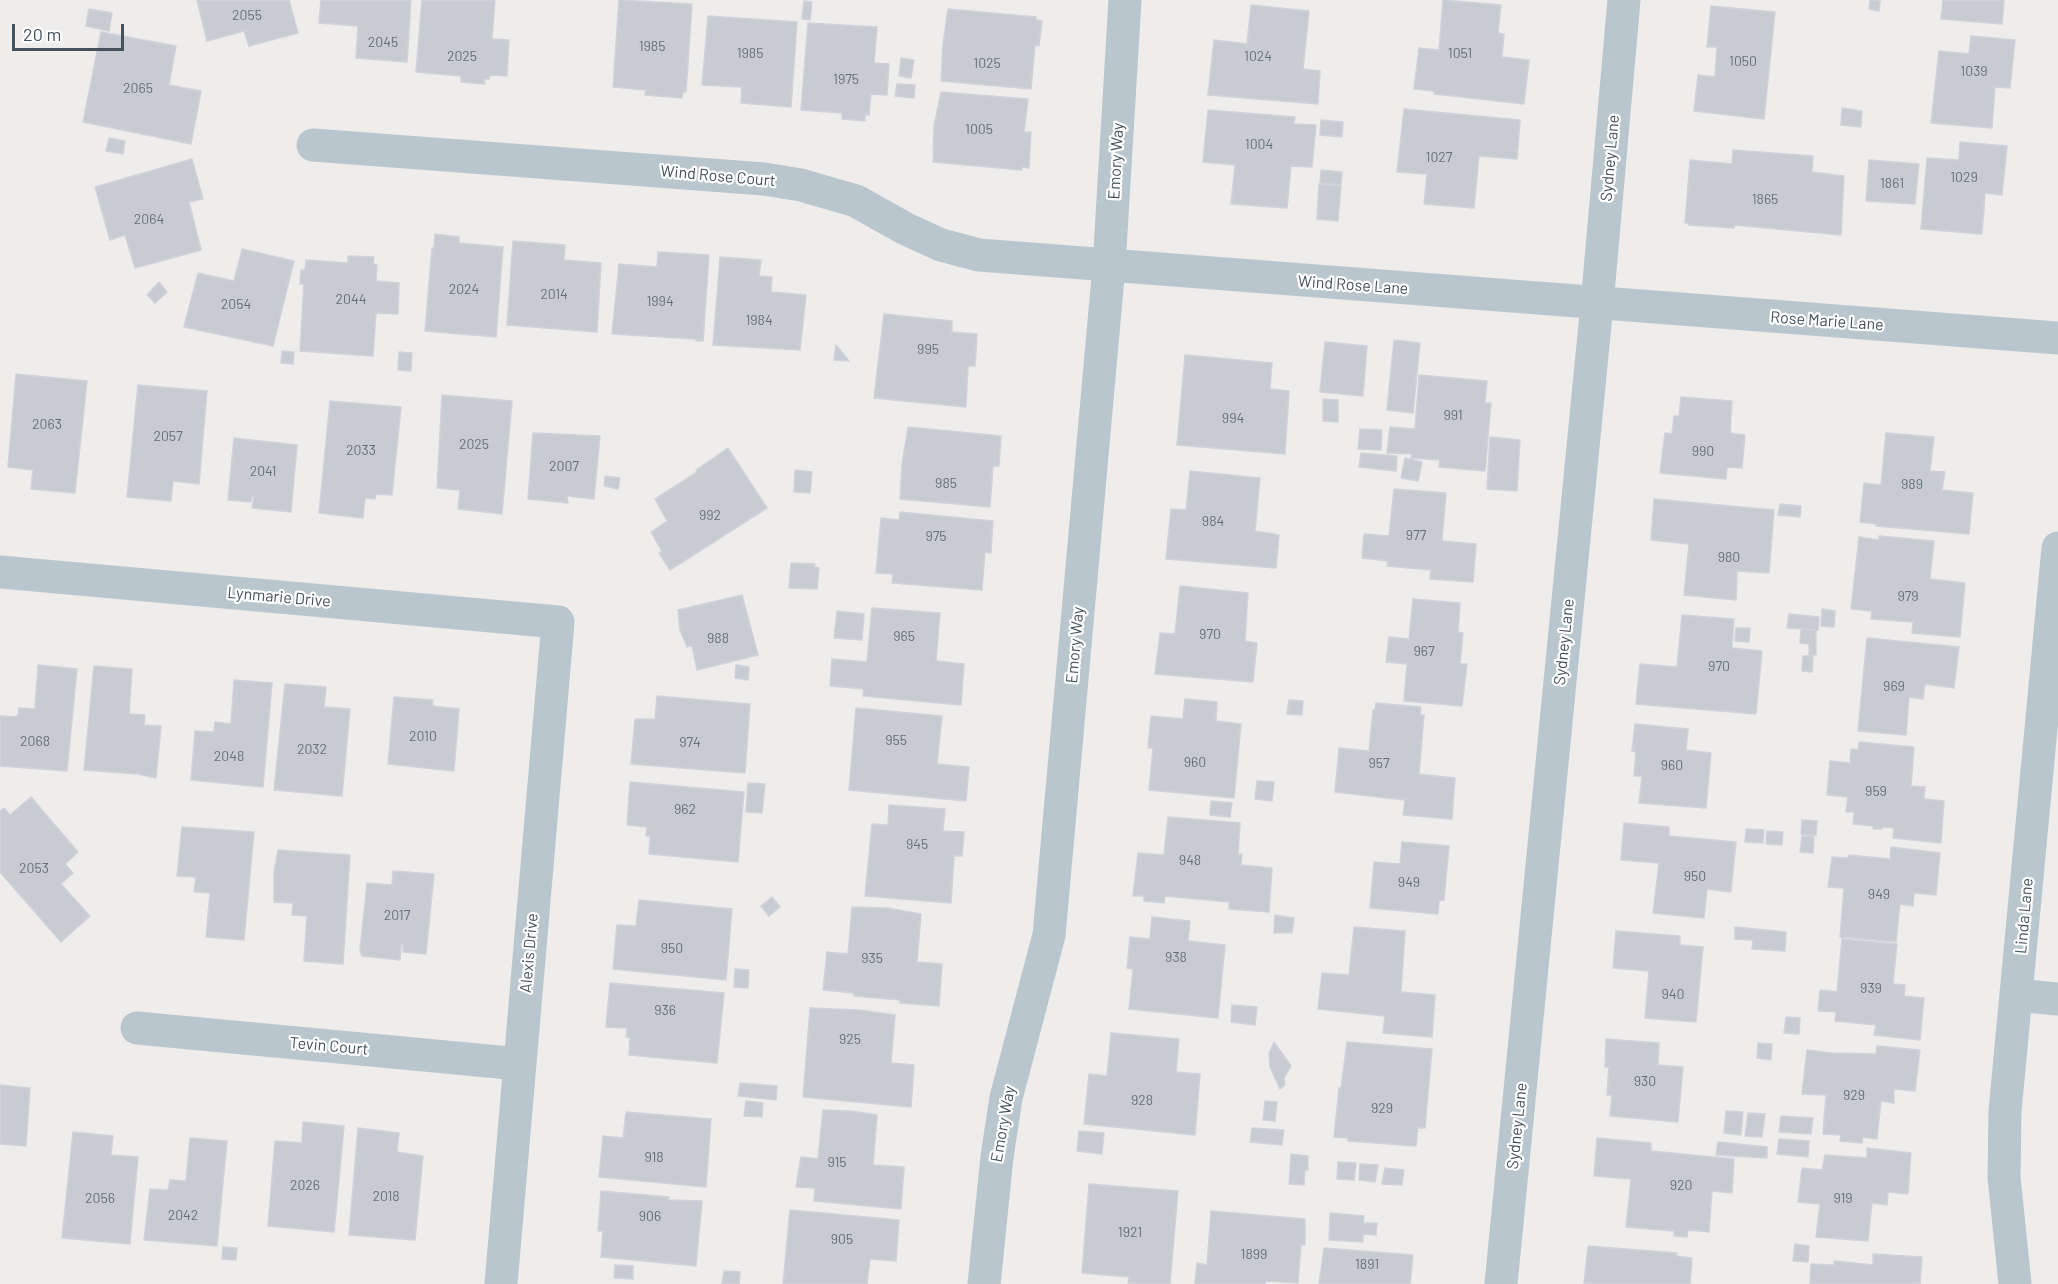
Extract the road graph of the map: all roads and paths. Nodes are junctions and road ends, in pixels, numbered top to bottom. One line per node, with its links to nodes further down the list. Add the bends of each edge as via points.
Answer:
1 (1125, 0): 4 (street, Emory Way)
2 (1624, 0): 5 (street, Sydney Lane)
3 (313, 145): 4 (street, Wind Rose Court, via 764,179 856,201 941,245 979,255)
4 (1109, 266): 5 (street, Wind Rose Lane); 15 (street, Emory Way, via 1048,934 1006,1098)
5 (1597, 304): 6 (street, Rose Marie Lane); 16 (street, Sydney Lane)
6 (2058, 338)
7 (2058, 548): 10 (street, Linda Lane)
8 (0, 572): 9 (street, Lynmarie Drive)
9 (558, 622): 13 (street, Alexis Drive)
10 (2017, 995): 11 (street); 17 (street, Linda Lane, via 2005,1111 2004,1177)
11 (2058, 999)
12 (137, 1028): 13 (street, Tevin Court)
13 (520, 1064): 14 (street, Alexis Drive)
14 (501, 1284)
15 (984, 1284)
16 (1501, 1284)
17 (2015, 1284)

